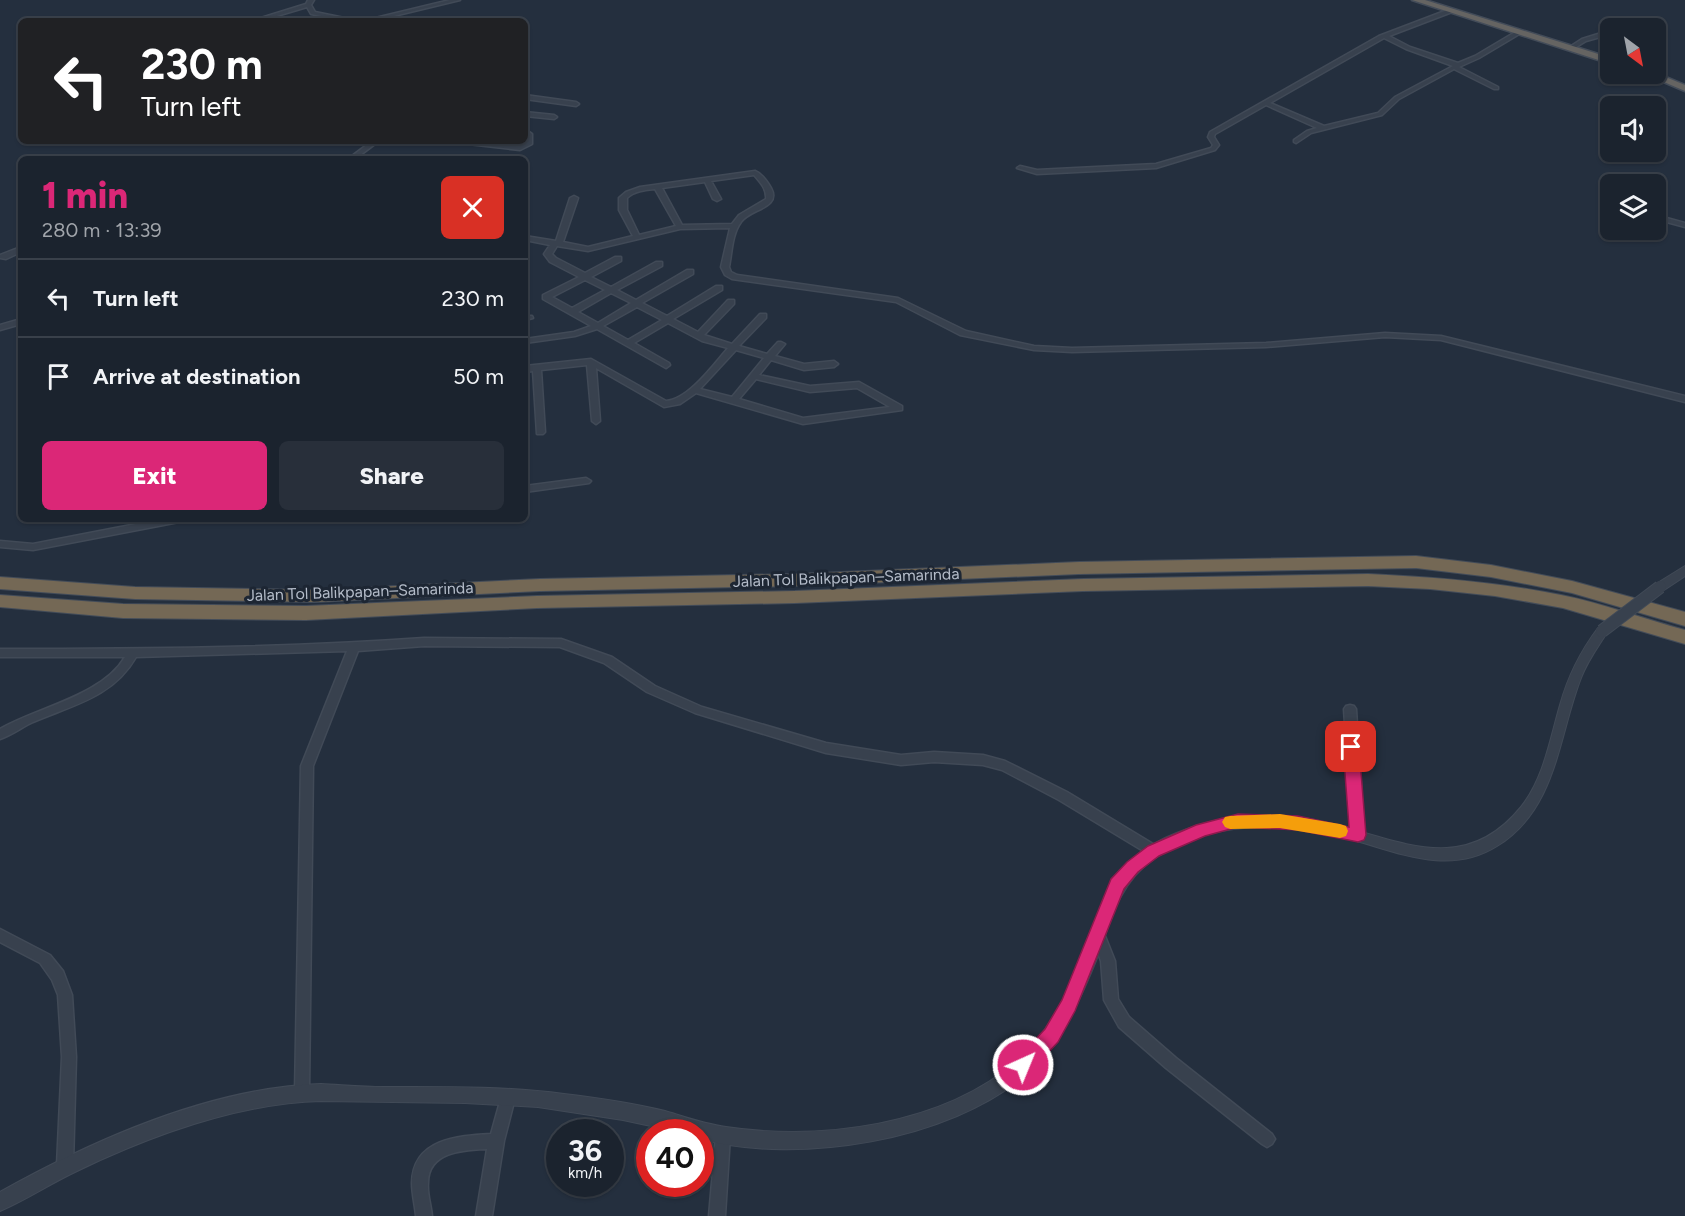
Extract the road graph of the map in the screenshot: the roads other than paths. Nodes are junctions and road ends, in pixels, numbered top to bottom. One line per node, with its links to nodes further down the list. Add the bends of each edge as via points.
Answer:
1 (457, 0): 7 (street)
2 (1416, 0): 4 (highway)
3 (309, 2): 5 (street); 6 (street, via 313,13)
4 (1450, 11): 8 (highway); 10 (street)
5 (263, 18)
6 (340, 18)
7 (379, 18)
8 (1519, 32): 11 (highway); 13 (street)
9 (1600, 35): 11 (street)
10 (1384, 36): 13 (street); 18 (street)
11 (1571, 48): 12 (highway)
12 (1600, 57)
13 (1456, 66): 15 (street); 22 (street, via 1396,98 1376,116)
14 (1666, 80): 16 (highway)
15 (1496, 88)
16 (1685, 88)
17 (528, 97): 19 (street)
18 (1266, 103): 22 (street); 28 (street, via 1212,134 1216,145 1213,149 1177,161 1096,170 1037,172)
19 (576, 104)
20 (528, 114): 21 (street)
21 (554, 117)
22 (1323, 128): 24 (street)
23 (528, 133): 26 (street, via 529,144 520,148)
24 (1296, 141)
25 (372, 144): 27 (street)
26 (485, 144)
27 (355, 156)
28 (1020, 168)
29 (707, 179): 30 (street); 32 (street); 35 (street, via 754,173 771,194 770,203 745,212)
30 (657, 186): 36 (street); 37 (street, via 628,193 623,198 623,210)
31 (574, 198): 39 (street)
32 (717, 199)
33 (1666, 219): 34 (street)
34 (1685, 225)
35 (735, 226): 36 (street); 69 (street, via 725,267 735,277 898,300 963,333 1023,346 1072,350 1266,345 1385,335 1441,338)
36 (680, 227): 37 (street)
37 (637, 237): 39 (street, via 597,249)
38 (528, 238): 39 (street)
39 (557, 243): 45 (street, via 548,256)
40 (18, 250): 41 (street)
41 (3, 257)
42 (618, 259): 45 (street)
43 (659, 264): 47 (street)
44 (690, 272): 49 (street)
45 (584, 276): 47 (street); 50 (street, via 546,297)
46 (719, 288): 52 (street)
47 (610, 289): 49 (street); 50 (street)
48 (731, 302): 56 (street)
49 (638, 303): 52 (street); 54 (street)
50 (572, 312): 54 (street)
51 (763, 316): 60 (street)
52 (668, 319): 56 (street); 58 (street)
53 (18, 322): 55 (street)
54 (598, 326): 57 (street, via 575,334); 58 (street)
55 (0, 328)
56 (699, 336): 60 (street)
57 (528, 341)
58 (629, 343): 63 (street)
59 (781, 344): 61 (street)
60 (732, 347): 61 (street); 68 (street)
61 (769, 357): 64 (street, via 804,367); 67 (street)
62 (591, 362): 65 (street); 68 (street, via 664,404 676,403); 71 (street)
63 (666, 364)
64 (834, 364)
65 (537, 368): 66 (street); 72 (street)
66 (528, 369)
67 (754, 376): 70 (street); 70 (street, via 820,389 859,385 899,408 802,421)
68 (694, 390): 70 (street)
69 (1685, 399)
70 (734, 400)
71 (596, 421)
72 (540, 432)
73 (586, 481): 74 (street)
74 (528, 489)
75 (162, 522): 76 (street, via 33,547)
76 (0, 544)
77 (1685, 570): 87 (street, bridge, via 1602,631 1584,654 1556,748 1530,805 1514,826 1478,850 1442,856 1408,851)
78 (0, 583): 80 (highway, Jalan Tol Balikpapan–Samarinda, via 135,593 314,596 1079,568 1416,562 1572,587)
79 (0, 601): 81 (highway, Jalan Tol Balikpapan–Samarinda, via 123,611 306,613 1083,585 1368,580 1430,583 1563,602)
80 (1685, 620)
81 (1685, 637)
82 (354, 647): 84 (street); 88 (street, via 424,642 561,644 608,660 651,689 699,710 826,748 901,760 934,757 983,760 1005,766 1064,796); 91 (street, via 307,766)
83 (0, 653): 84 (street)
84 (133, 654): 86 (street, via 129,663 91,694)
85 (1350, 709): 87 (street)
86 (0, 734)
87 (1358, 835): 88 (street, via 1298,823 1238,820 1202,830)
88 (1154, 851): 89 (street, via 1117,884)
89 (1098, 934): 93 (street, via 1082,977 1051,1036 1014,1074 989,1090 933,1117 898,1127 803,1139); 94 (street, via 1108,961 1112,1000 1124,1022)
90 (0, 935): 96 (street, via 45,959 58,976 65,995 69,1057)
91 (302, 1094): 92 (street); 96 (street, via 181,1121)
92 (508, 1098): 93 (street, via 653,1117); 95 (street)
93 (723, 1136): 100 (street)
94 (1267, 1139)
95 (496, 1141): 98 (street, via 447,1145 434,1152 425,1162 420,1179); 99 (street)
96 (65, 1165): 97 (street)
97 (0, 1202)
98 (424, 1216)
99 (484, 1216)
100 (717, 1216)

